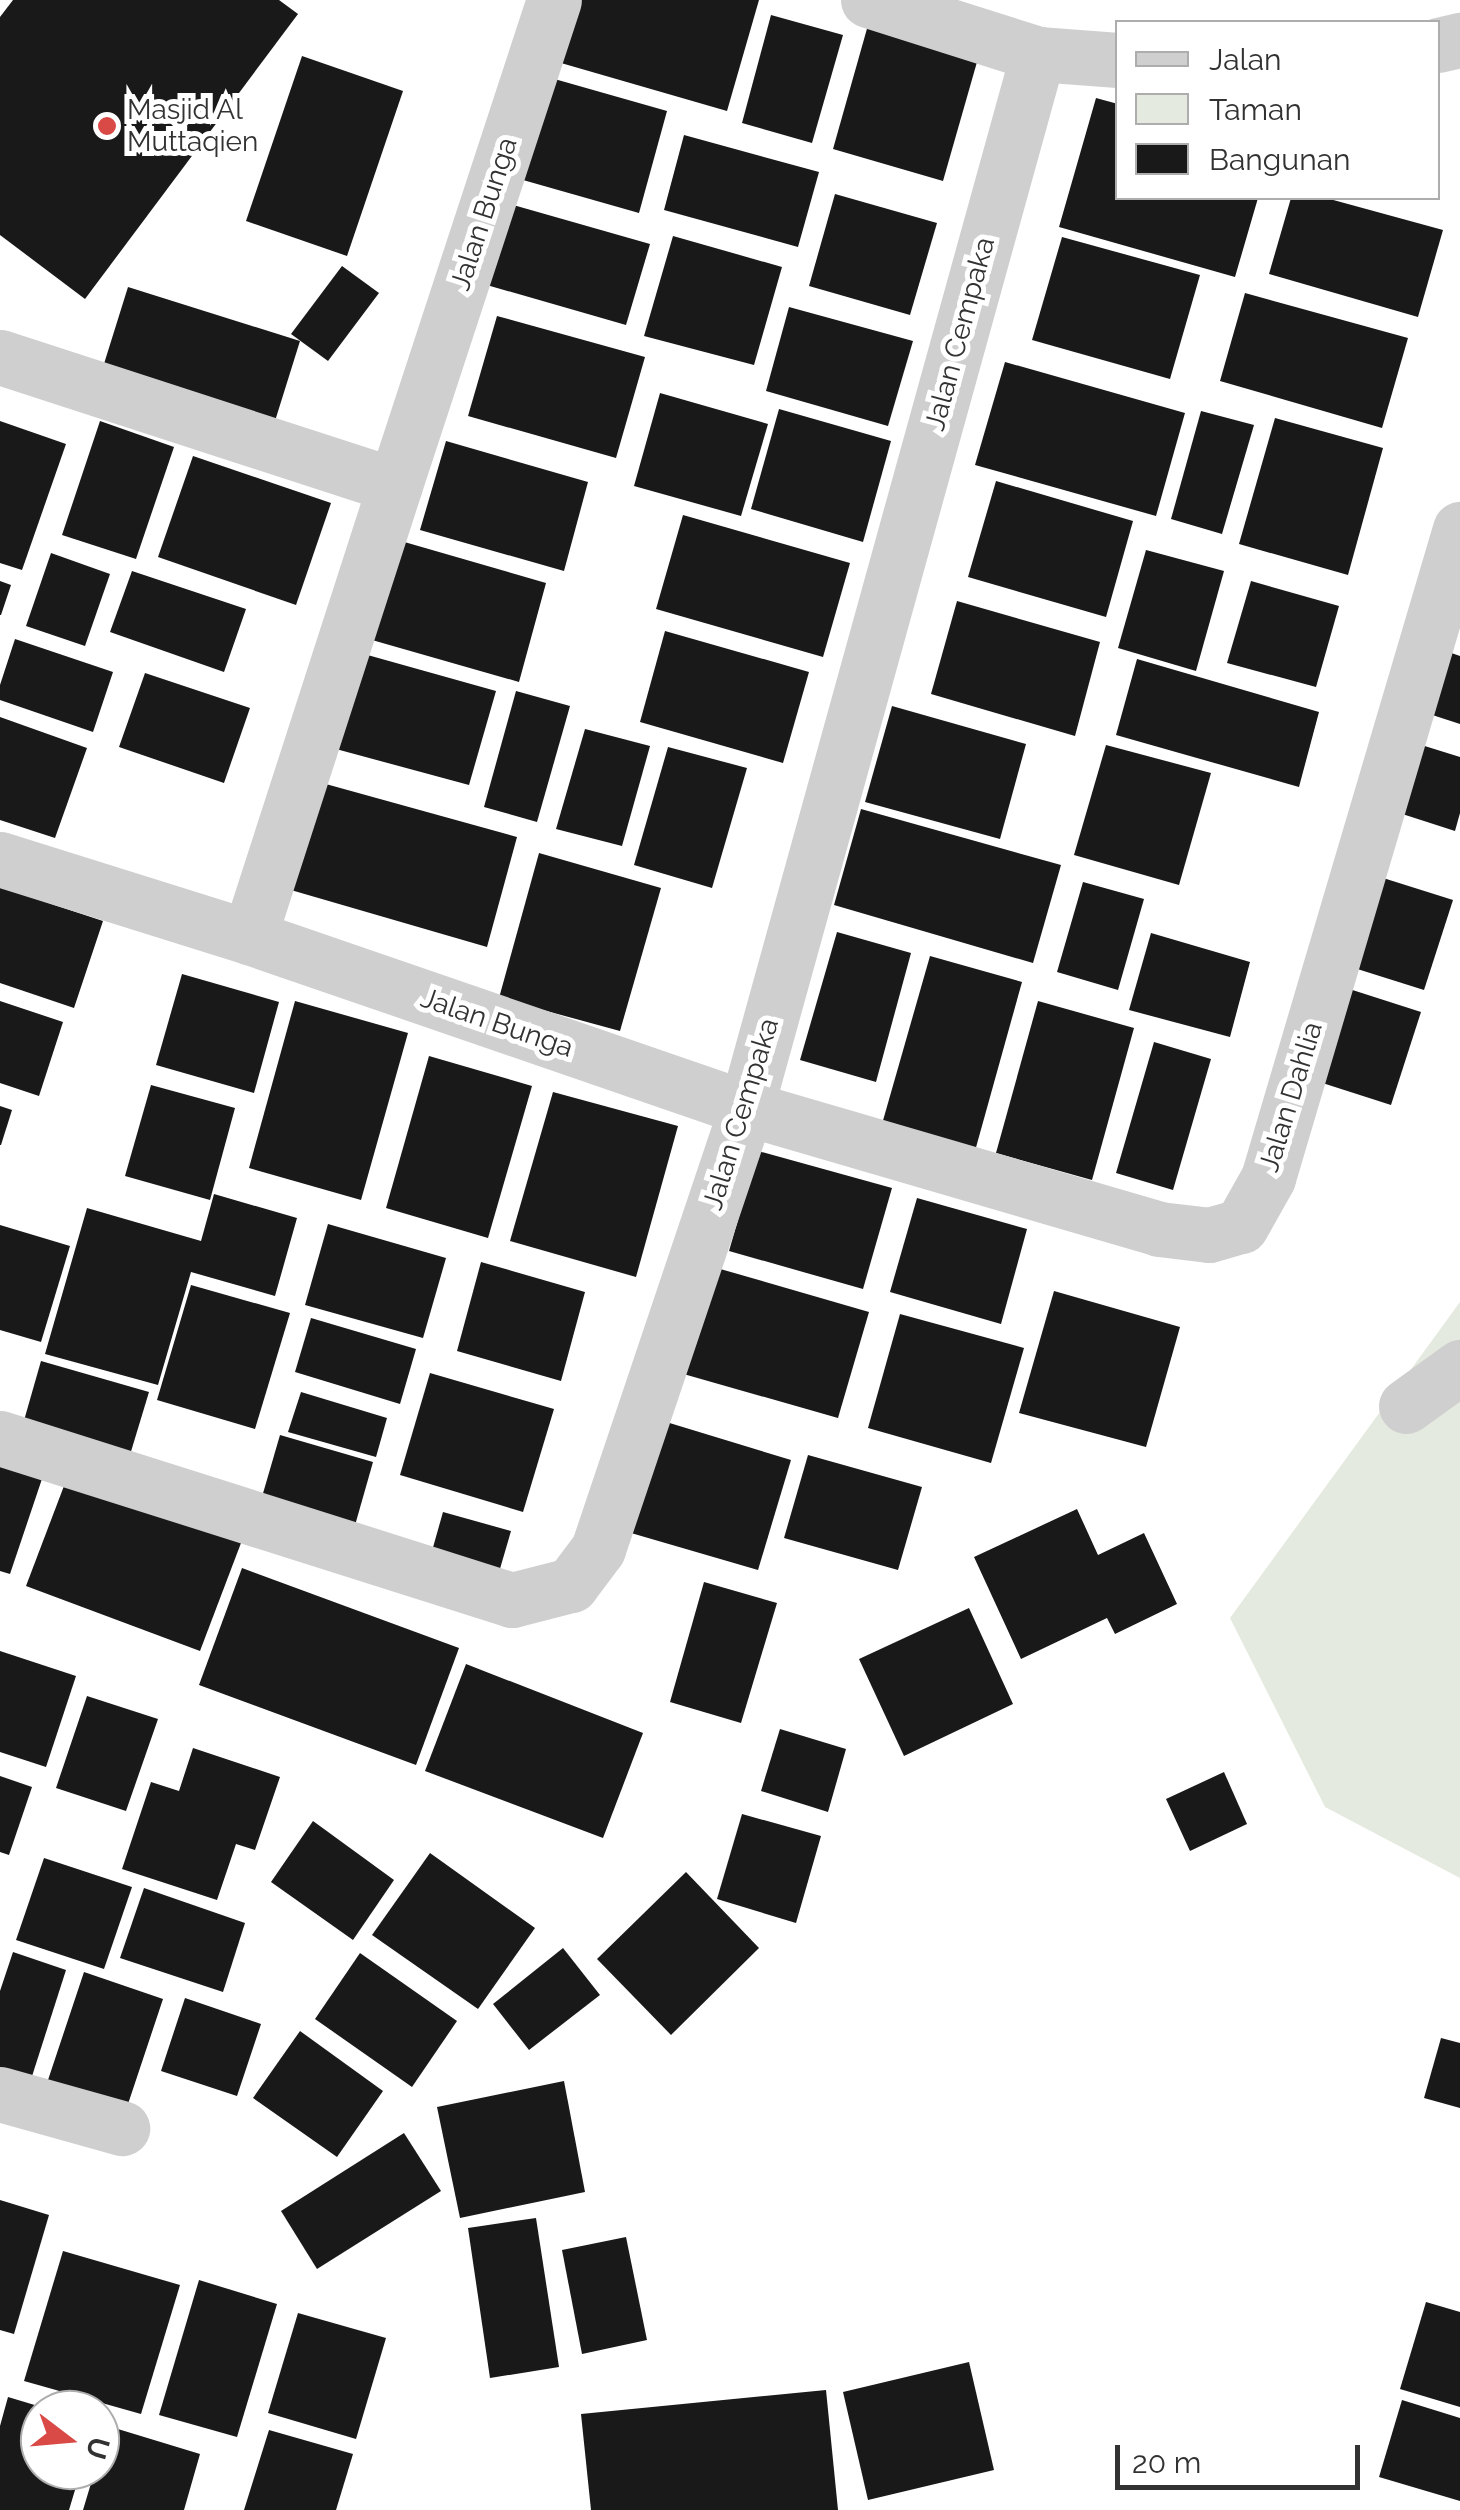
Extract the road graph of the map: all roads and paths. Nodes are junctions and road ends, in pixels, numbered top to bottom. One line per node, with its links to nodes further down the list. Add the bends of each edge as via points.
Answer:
1 (554, 0): 6 (street, Jalan Bunga)
2 (868, 0): 3 (street)
3 (1038, 54): 4 (street); 10 (street, Jalan Cempaka)
4 (1115, 60)
5 (0, 357): 6 (street)
6 (395, 485): 9 (street, Jalan Bunga)
7 (1460, 528): 10 (street, Jalan Dahlia, via 1268,1178 1242,1226 1210,1235 1159,1229)
8 (0, 859): 9 (street, Jalan Bunga)
9 (248, 937): 10 (street, Jalan Bunga)
10 (746, 1108): 13 (street, Jalan Cempaka, via 598,1549 571,1585 512,1600)
11 (1460, 1367): 12 (street)
12 (1406, 1406)
13 (0, 1438)
14 (0, 2094): 15 (street)
15 (122, 2128)

